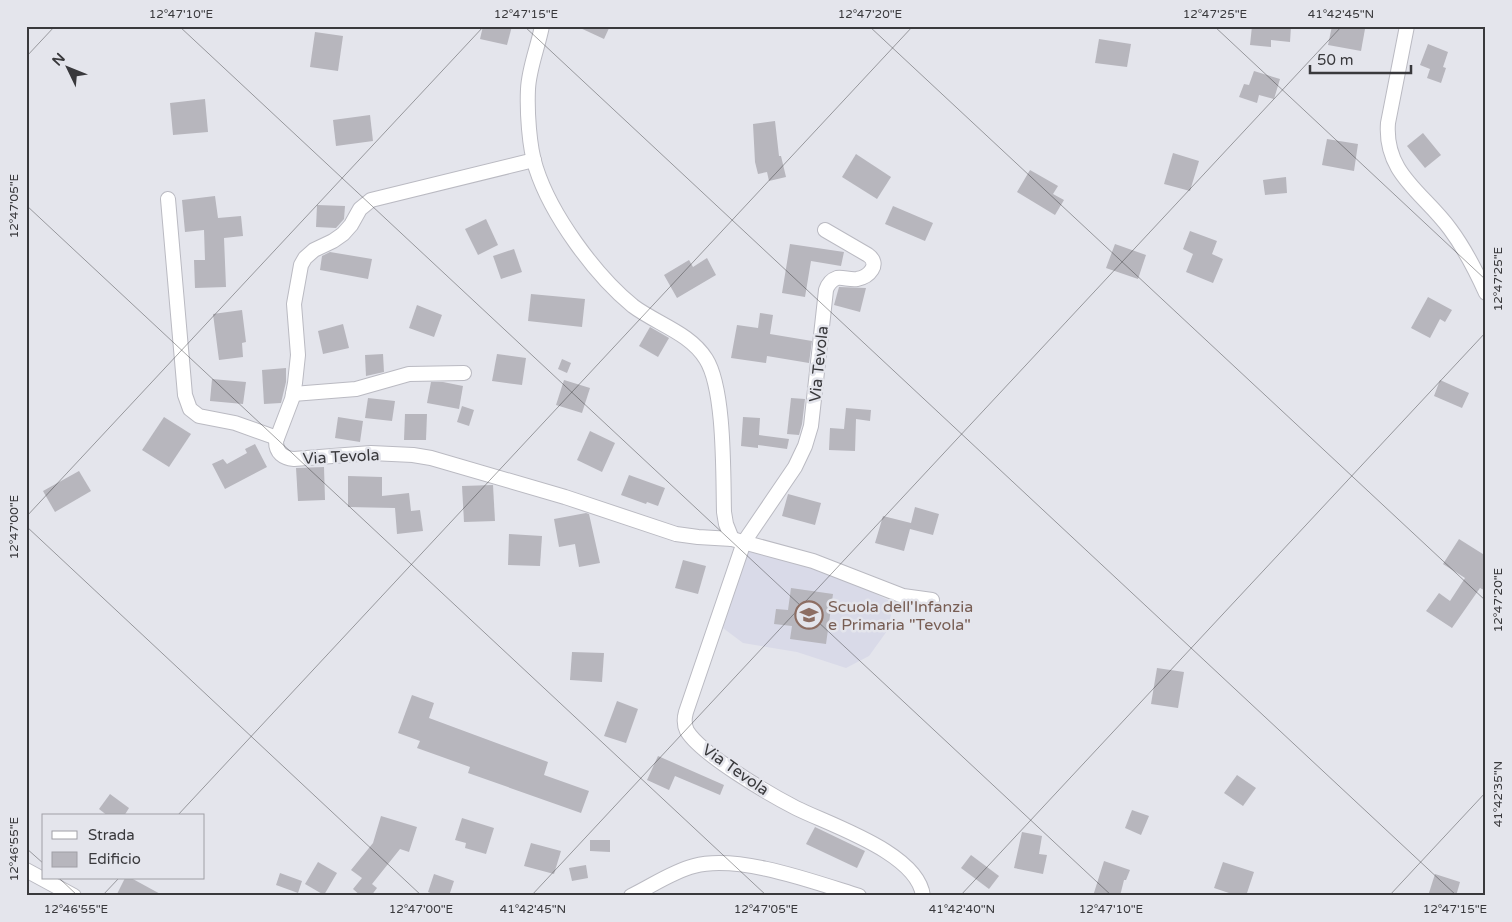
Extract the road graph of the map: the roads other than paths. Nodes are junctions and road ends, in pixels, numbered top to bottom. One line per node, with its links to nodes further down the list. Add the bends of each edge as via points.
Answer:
1 (542, 26): 3 (street, via 528,87)
2 (1407, 26): 6 (street, via 1388,123 1390,152 1401,174 1451,230)
3 (534, 160): 8 (street, via 371,200 362,206 341,236 308,254 301,265 294,304 298,355); 10 (street, via 546,192 569,233 603,276 634,306 698,348 708,362 716,390 726,524)
4 (168, 199): 9 (street, via 188,406 202,418 235,423)
5 (825, 230): 10 (street, Via Tevola, via 868,254 875,264 862,278 836,278 827,286 808,439 795,467)
6 (1486, 294)
7 (464, 373): 8 (street, via 409,374 362,388)
8 (293, 394): 9 (street)
9 (277, 438): 10 (street, Via Tevola, via 277,451 290,458 365,453 421,456 524,484 676,534)
10 (738, 540): 11 (street, Via Tevola, via 813,561 903,596); 18 (street, Via Tevola, via 686,712 684,722 688,731 719,760 770,793 891,854 914,874)
11 (932, 600)
12 (26, 870): 13 (street)
13 (42, 879)
14 (44, 880): 15 (street)
15 (74, 896)
16 (631, 896): 17 (street, via 683,870 716,863 774,872)
17 (859, 896)
18 (923, 896)

